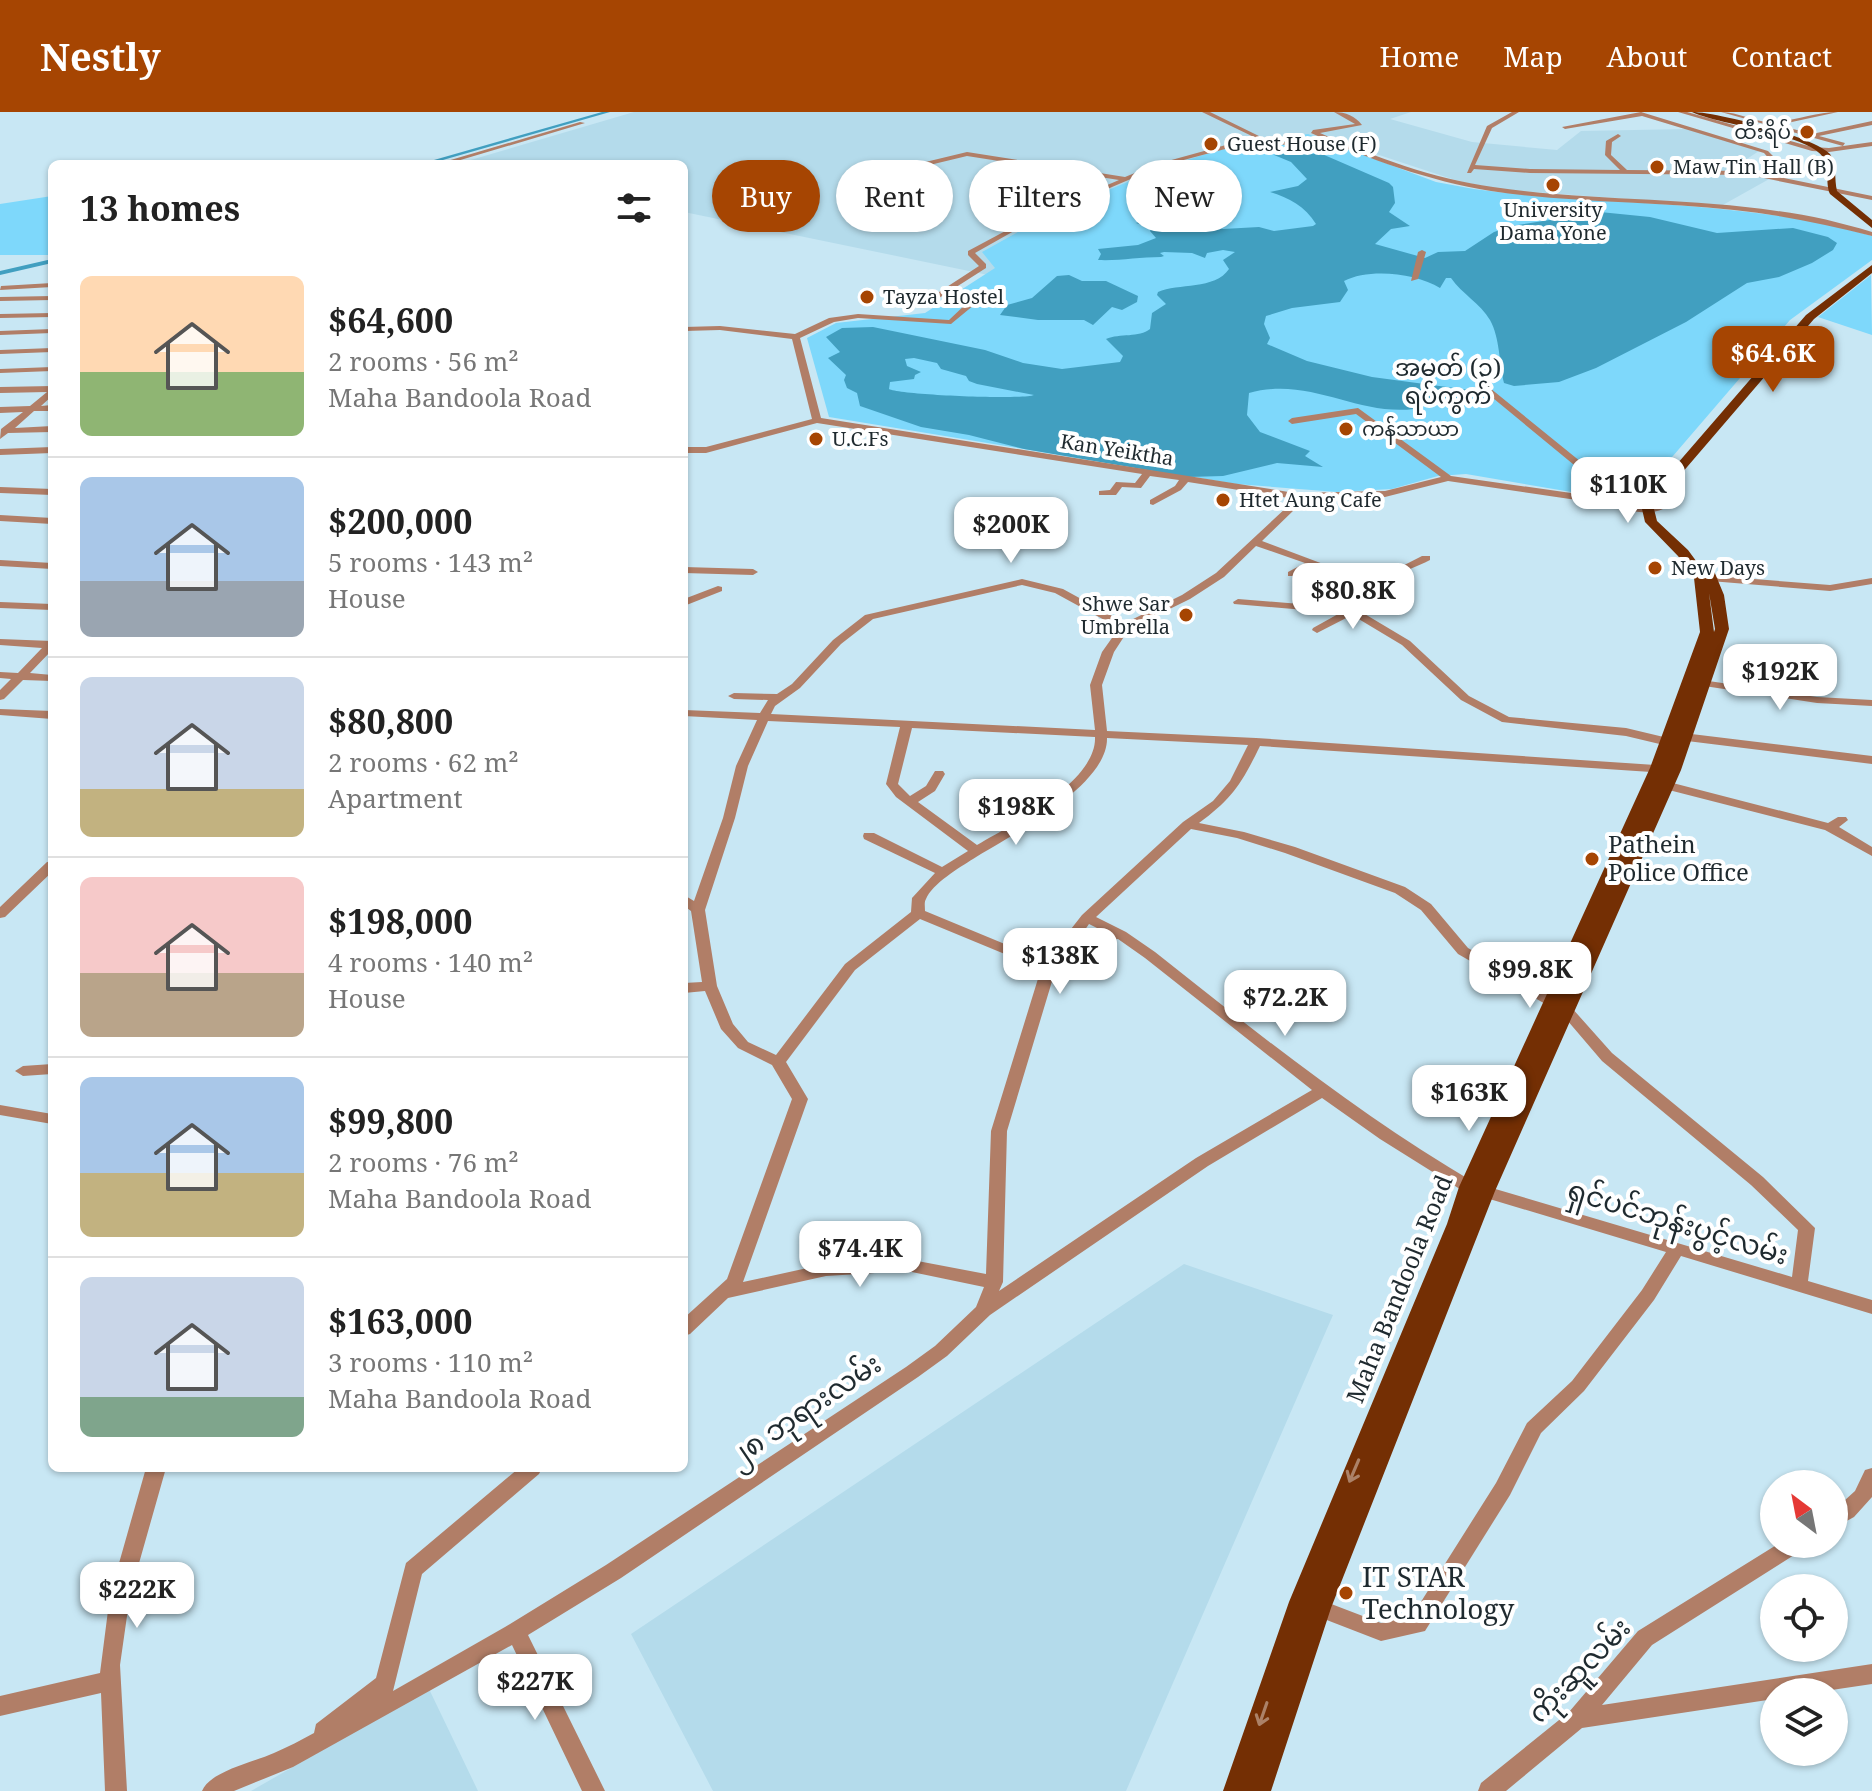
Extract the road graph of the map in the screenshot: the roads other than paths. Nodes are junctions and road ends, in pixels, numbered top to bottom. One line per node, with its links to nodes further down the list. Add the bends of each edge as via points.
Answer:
1 (1205, 112): 16 (street)
2 (1337, 112): 13 (street, via 1359,125)
3 (1516, 112): 25 (street, via 1489,127)
4 (1681, 112): 7 (street); 20 (street)
5 (1696, 112): 8 (main road)
6 (1835, 112): 11 (street)
7 (1638, 113): 12 (street); 27 (street, via 1766,152 1775,157)
8 (1720, 114): 11 (street); 20 (main road)
9 (582, 123): 22 (street)
10 (1872, 123): 14 (street)
11 (1769, 124): 14 (street)
12 (1565, 127)
13 (1313, 132): 16 (street); 29 (street)
14 (1810, 135): 19 (street)
15 (1618, 136): 26 (street, via 1609,141 1608,155)
16 (1260, 138): 24 (street)
17 (1308, 143): 24 (street, via 1244,142)
18 (1872, 144): 19 (street)
19 (1855, 148): 20 (street); 21 (street)
20 (1826, 150): 30 (main road)
21 (1872, 152)
22 (452, 160)
23 (942, 160): 28 (street, via 967,154)
24 (1180, 160)
25 (1472, 167): 26 (street); 29 (street)
26 (1625, 171): 27 (street)
27 (1776, 177): 30 (street)
28 (1126, 179): 40 (street, via 1026,222 971,253 983,266)
29 (1463, 183): 33 (street, via 1778,211)
30 (1834, 189): 31 (street); 32 (main road)
31 (1872, 198)
32 (1872, 222)
33 (1872, 234)
34 (1422, 252): 37 (street)
35 (1872, 268): 68 (main road, via 1810,317)
36 (1872, 275): 78 (main road, via 1818,318)
37 (1414, 279)
38 (48, 285): 39 (street)
39 (1, 288)
40 (939, 296)
41 (48, 298): 42 (street)
42 (0, 299)
43 (970, 305): 49 (street, via 951,322 858,316 832,320)
44 (48, 315): 45 (street)
45 (0, 316)
46 (688, 329): 49 (street)
47 (0, 333): 48 (street)
48 (48, 335)
49 (796, 337): 61 (street)
50 (48, 350): 51 (street)
51 (0, 352)
52 (48, 369): 53 (street)
53 (0, 371)
54 (1485, 387): 75 (street)
55 (0, 390): 56 (street)
56 (48, 390)
57 (48, 394): 59 (street)
58 (48, 408): 59 (street)
59 (33, 409): 60 (street); 64 (street)
60 (0, 410)
61 (817, 420): 66 (street, via 706,450); 69 (street, Kan Yeiktha)
62 (1292, 421): 70 (street, via 1358,411)
63 (48, 429): 64 (street)
64 (2, 433)
65 (48, 450): 67 (street)
66 (688, 450)
67 (0, 452)
68 (1680, 466): 78 (main road); 78 (street, via 1639,462 1627,474)
69 (1147, 474): 71 (street, Kan Yeiktha); 74 (street, via 1138,486 1119,484)
70 (1448, 478): 76 (street, via 1385,494); 77 (street)
71 (1184, 480): 76 (street, Kan Yeiktha); 79 (street)
72 (0, 490): 73 (street)
73 (48, 492)
74 (1112, 494)
75 (1620, 498): 77 (street); 78 (street)
76 (1315, 500): 82 (street, via 1291,508)
77 (1606, 501): 78 (street, via 1627,508)
78 (1656, 501): 90 (main road, via 1651,522)
79 (1153, 502)
80 (0, 518): 81 (street)
81 (48, 521)
82 (1254, 542): 84 (street); 99 (street, via 1220,575)
83 (1426, 558): 92 (street)
84 (1313, 562): 89 (street); 92 (street)
85 (0, 563): 86 (street)
86 (48, 566)
87 (688, 570): 88 (street)
88 (753, 572)
89 (1292, 574)
90 (1707, 579): 91 (street, via 1830,588); 107 (main road, Maha Bandoola Road, via 1707,632)
91 (1872, 581)
92 (1372, 586): 98 (street)
93 (718, 589): 94 (street)
94 (688, 601)
95 (1238, 602): 98 (street)
96 (0, 605): 97 (street)
97 (48, 607)
98 (1352, 611): 100 (street); 118 (street, via 1406,643 1465,698 1506,720)
99 (1125, 627): 110 (street, via 1059,591 1006,583 869,617 796,686); 117 (street, via 1108,652 1096,685)
100 (1317, 630)
101 (0, 642): 102 (street)
102 (48, 644)
103 (48, 647): 105 (street)
104 (0, 675): 105 (street)
105 (22, 676): 106 (street); 109 (street)
106 (48, 678)
107 (1697, 682): 111 (street, via 1847,708); 118 (main road, Maha Bandoola Road)
108 (734, 696): 110 (street)
109 (0, 697)
110 (776, 697): 115 (street)
111 (1872, 703)
112 (0, 712): 114 (street)
113 (688, 713): 115 (street)
114 (48, 715)
115 (763, 717): 116 (street); 131 (street, via 742,766)
116 (907, 724): 117 (street); 123 (street, via 892,784)
117 (1102, 735): 119 (street); 126 (street, via 1093,767 1056,802)
118 (1674, 738): 120 (street); 122 (main road, Maha Bandoola Road)
119 (1256, 742): 122 (street); 124 (street, via 1236,782)
120 (1872, 760)
121 (939, 774): 123 (street, via 931,788)
122 (1665, 774): 127 (street, via 1836,823); 140 (main road, Maha Bandoola Road)
123 (911, 801): 126 (street)
124 (1188, 825): 134 (street); 140 (street, via 1290,850 1400,890 1426,907 1463,951)
125 (869, 836): 129 (street)
126 (975, 850): 129 (street)
127 (1872, 852)
128 (48, 869): 133 (street)
129 (943, 872): 132 (street, via 919,898)
130 (688, 902): 131 (street)
131 (698, 910): 138 (street)
132 (918, 913): 137 (street); 141 (street, via 850,967)
133 (0, 914)
134 (1087, 918): 135 (street, ရှင်ပင်ဘုန်းပွင့်လမ်း); 136 (street)
135 (1121, 935): 136 (street); 144 (street, ရှင်ပင်ဘုန်းပွင့်လမ်း)
136 (1073, 939): 137 (street)
137 (1049, 967): 149 (street, via 999,1131)
138 (710, 986): 139 (street); 141 (street, via 726,1026 743,1045)
139 (688, 988)
140 (1560, 1006): 147 (main road, Maha Bandoola Road); 150 (street, via 1607,1057 1807,1228)
141 (778, 1062): 151 (street, via 800,1099 734,1282)
142 (48, 1069): 143 (street)
143 (23, 1071)
144 (1322, 1091): 147 (street, ရှင်ပင်ဘုန်းပွင့်လမ်း, via 1416,1157); 153 (street, ၂၈ ဘုရားလမ်း, via 1202,1162)
145 (0, 1110): 146 (street)
146 (48, 1118)
147 (1477, 1189): 148 (street, ရှင်ပင်ဘုန်းပွင့်လမ်း); 160 (main road, Maha Bandoola Road, via 1458,1224)
148 (1677, 1248): 150 (street, ရှင်ပင်ဘုန်းပွင့်လမ်း); 160 (street, via 1578,1386 1534,1428 1503,1489 1418,1624 1381,1632)
149 (994, 1282): 151 (street, via 907,1265 826,1270); 153 (street)
150 (1799, 1287): 152 (street, ရှင်ပင်ဘုန်းပွင့်လမ်း)
151 (725, 1292): 154 (street)
152 (1872, 1307)
153 (984, 1310): 161 (street, ၂၈ ဘုရားလမ်း, via 912,1372)
154 (688, 1325)
155 (155, 1472): 163 (street, via 120,1595)
156 (527, 1472): 166 (street, via 413,1569 385,1684)
157 (1870, 1490): 158 (street)
158 (1848, 1511)
159 (1773, 1558): 165 (street, ကိုးဆူလမ်း, via 1645,1638)
160 (1310, 1605): 170 (main road, Maha Bandoola Road, one-way to 170); 171 (main road, Maha Bandoola Road)
161 (516, 1632): 166 (street, ၂၈ ဘုရားလမ်း); 169 (street)
162 (1872, 1674): 165 (street)
163 (110, 1681): 164 (street); 167 (street)
164 (0, 1706)
165 (1577, 1719): 172 (street, ကိုးဆူလမ်း)
166 (291, 1757): 168 (street, ၂၈ ဘုရားလမ်း)
167 (116, 1791)
168 (213, 1791)
169 (594, 1791)
170 (1237, 1791)
171 (1257, 1791)
172 (1489, 1791)

